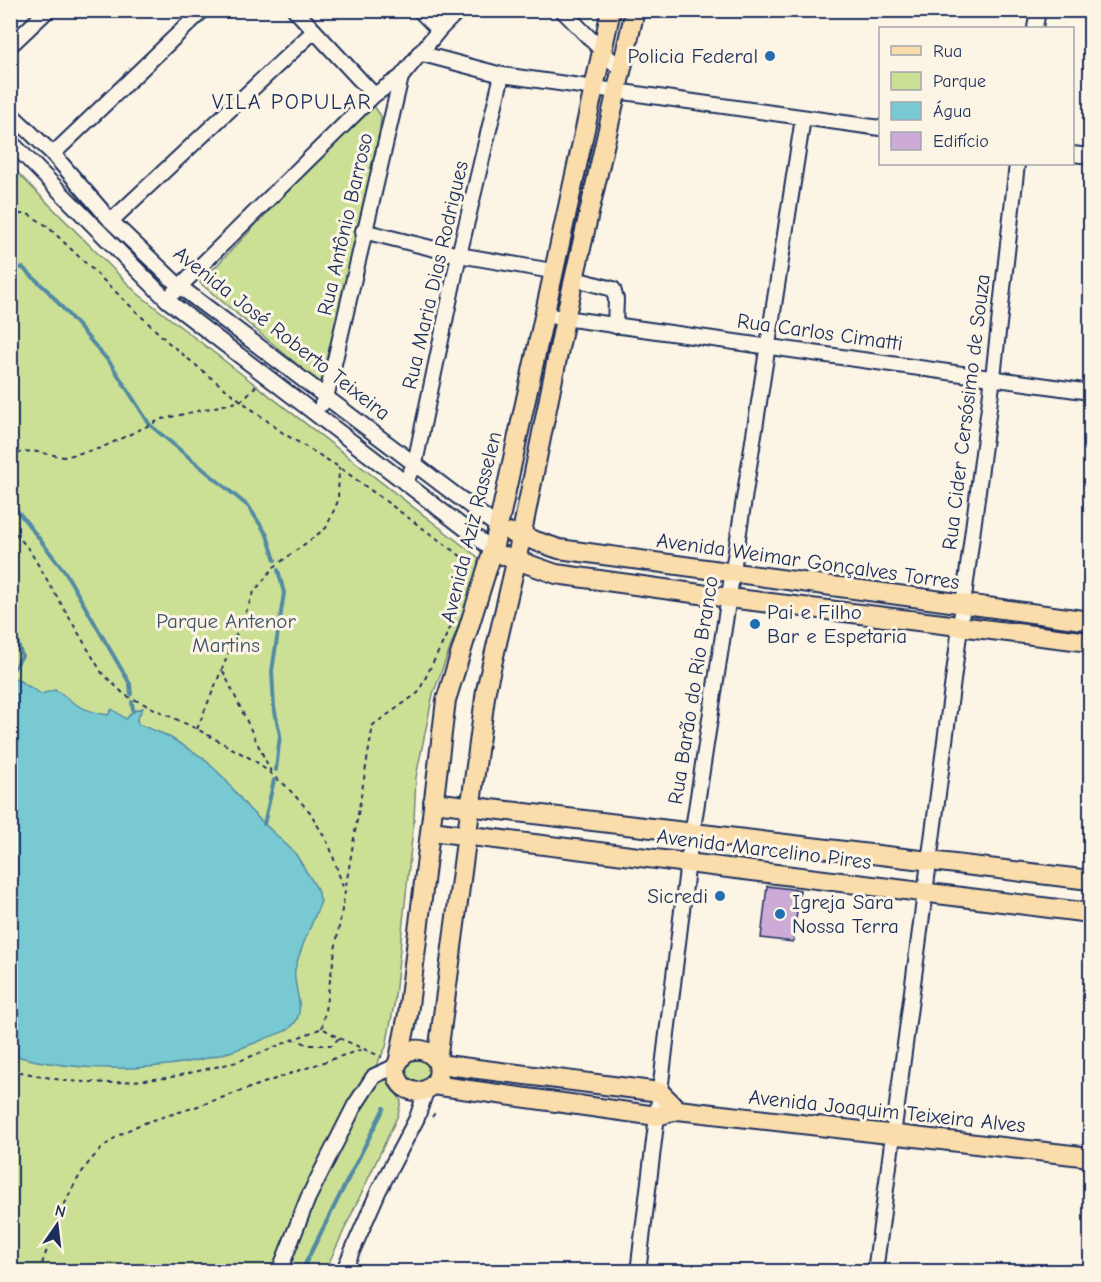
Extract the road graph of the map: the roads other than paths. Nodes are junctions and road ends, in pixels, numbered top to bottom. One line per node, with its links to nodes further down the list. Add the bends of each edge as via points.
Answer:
1 (48, 10): 13 (street)
2 (203, 10): 25 (street)
3 (295, 10): 12 (street)
4 (419, 10): 11 (street)
5 (459, 10): 11 (street)
6 (562, 10): 14 (street)
7 (611, 10): 14 (main road, Avenida Aziz Rasselen)
8 (635, 10): 16 (main road, Avenida Aziz Rasselen)
9 (1038, 10): 10 (street)
10 (1035, 27)
11 (439, 30): 15 (street)
12 (314, 32): 20 (street); 29 (street)
13 (10, 46)
14 (601, 51): 16 (street); 19 (main road, Avenida Aziz Rasselen)
15 (419, 52): 17 (street); 18 (street)
16 (622, 71): 19 (main road, Avenida Aziz Rasselen)
17 (502, 75): 19 (street); 31 (street, Rua Maria Dias Rodrigues)
18 (401, 77): 20 (street); 30 (street, Rua Antônio Barroso)
19 (605, 91): 22 (street); 32 (main road, Avenida Aziz Rasselen); 33 (main road, Avenida Aziz Rasselen)
20 (374, 95): 34 (street)
21 (10, 112): 25 (street, Avenida José Roberto Teixeira)
22 (803, 118): 23 (street); 39 (street, Rua Barão do Rio Branco)
23 (879, 128)
24 (10, 141): 35 (street, Avenida José Roberto Teixeira)
25 (52, 154): 29 (street, Avenida José Roberto Teixeira)
26 (1074, 154): 27 (street)
27 (1090, 156)
28 (1017, 165): 40 (street, Rua Cider Cersósimo de Souza)
29 (111, 221): 34 (street, Avenida José Roberto Teixeira)
30 (363, 231): 31 (street); 42 (street, Rua Antônio Barroso)
31 (459, 255): 32 (street); 44 (street, Rua Maria Dias Rodrigues)
32 (552, 271): 36 (main road, Avenida Aziz Rasselen)
33 (574, 279): 37 (main road, Avenida Aziz Rasselen); 38 (street, via 613,289)
34 (179, 286): 35 (street); 42 (street, Avenida José Roberto Teixeira)
35 (167, 300): 43 (street, Avenida José Roberto Teixeira)
36 (543, 315): 37 (street, Rua Carlos Cimatti); 46 (main road, Avenida Aziz Rasselen)
37 (565, 319): 38 (street, Rua Carlos Cimatti); 47 (main road, Avenida Aziz Rasselen)
38 (615, 326): 39 (street, Rua Carlos Cimatti)
39 (768, 346): 40 (street, Rua Carlos Cimatti); 50 (street, Rua Barão do Rio Branco)
40 (993, 377): 41 (street, Rua Carlos Cimatti); 52 (street, Rua Cider Cersósimo de Souza)
41 (1090, 392)
42 (326, 398): 43 (street, Rua Antônio Barroso); 44 (street, Avenida José Roberto Teixeira)
43 (316, 412): 45 (street, Avenida José Roberto Teixeira)
44 (415, 464): 45 (street, Rua Maria Dias Rodrigues); 46 (street, Avenida José Roberto Teixeira)
45 (405, 483): 48 (street, Avenida José Roberto Teixeira)
46 (498, 527): 47 (main road, Avenida José Roberto Teixeira); 48 (main road, Avenida Aziz Rasselen)
47 (521, 537): 49 (main road, Avenida Aziz Rasselen); 50 (main road, Avenida Weimar Gonçalves Torres, via 558,549)
48 (493, 550): 49 (main road, Avenida Weimar Gonçalves Torres); 56 (main road, Avenida Aziz Rasselen, via 446,700)
49 (516, 562): 51 (main road, Avenida Weimar Gonçalves Torres, via 556,573); 57 (main road, Avenida Aziz Rasselen, via 486,690)
50 (732, 575): 51 (street, Rua Barão do Rio Branco); 52 (main road, Avenida Weimar Gonçalves Torres)
51 (729, 598): 54 (main road, Avenida Weimar Gonçalves Torres); 59 (street, Rua Barão do Rio Branco)
52 (963, 604): 53 (main road, Avenida Weimar Gonçalves Torres); 54 (street, Rua Cider Cersósimo de Souza)
53 (1090, 621)
54 (960, 625): 55 (main road, Avenida Weimar Gonçalves Torres); 61 (street, Rua Cider Cersósimo de Souza)
55 (1090, 642)
56 (433, 802): 57 (main road, Avenida Marcelino Pires); 58 (main road, Avenida Aziz Rasselen)
57 (470, 806): 59 (main road, Avenida Marcelino Pires); 60 (main road, Avenida Aziz Rasselen)
58 (431, 831): 60 (main road, Avenida Marcelino Pires); 66 (main road, Avenida Aziz Rasselen, via 408,1014)
59 (692, 834): 61 (main road, Avenida Marcelino Pires); 62 (street, Rua Barão do Rio Branco)
60 (466, 836): 62 (main road, Avenida Marcelino Pires); 67 (main road, Avenida Aziz Rasselen)
61 (930, 860): 63 (main road, Avenida Marcelino Pires); 64 (street, Rua Cider Cersósimo de Souza)
62 (688, 861): 64 (main road, Avenida Marcelino Pires); 70 (street, Rua Barão do Rio Branco)
63 (1090, 880)
64 (926, 893): 65 (main road, Avenida Marcelino Pires); 74 (street, Rua Cider Cersósimo de Souza)
65 (1090, 914)
66 (398, 1062): 67 (main road, via 404,1053 418,1049 432,1055); 68 (main road, via 396,1074 404,1088 418,1092); 76 (street, via 374,1076 355,1105 308,1198)
67 (437, 1063): 68 (main road, Avenida Aziz Rasselen, via 439,1076); 69 (main road)
68 (430, 1088): 72 (main road); 77 (street)
69 (634, 1089): 70 (main road); 72 (main road)
70 (660, 1092): 71 (main road); 73 (street, Rua Barão do Rio Branco)
71 (678, 1110): 73 (main road, Avenida Joaquim Teixeira Alves); 74 (main road, Avenida Joaquim Teixeira Alves)
72 (632, 1112): 73 (main road)
73 (657, 1116): 78 (street, Rua Barão do Rio Branco)
74 (894, 1134): 75 (main road, Avenida Joaquim Teixeira Alves); 79 (street, Rua Cider Cersósimo de Souza)
75 (1090, 1156)
76 (279, 1272)
77 (343, 1272)
78 (638, 1272)
79 (875, 1272)

